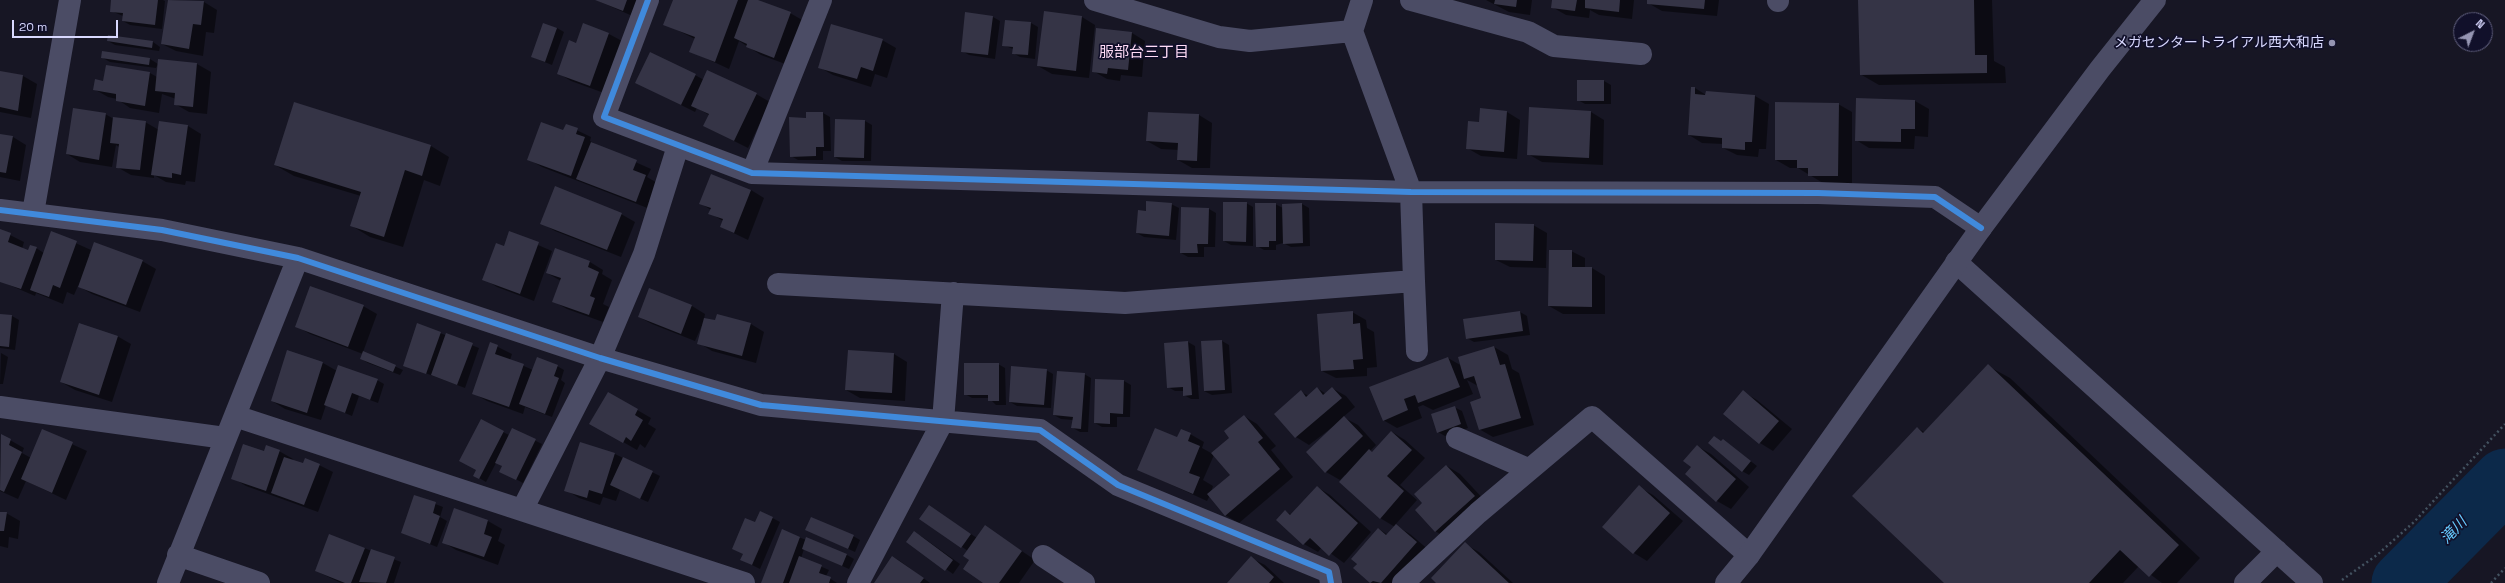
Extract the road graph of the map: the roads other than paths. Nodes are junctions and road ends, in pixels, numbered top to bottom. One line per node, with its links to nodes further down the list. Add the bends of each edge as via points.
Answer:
1 (70, 0): 14 (street)
2 (648, 0): 10 (street, via 604,117)
3 (821, 0): 11 (street)
4 (1095, 0): 8 (street, via 1219,37 1250,41)
5 (1362, 0): 8 (street)
6 (1412, 0): 9 (street, via 1528,32 1554,46)
7 (2155, 0): 15 (street)
8 (1352, 30): 12 (street)
9 (1641, 54)
10 (678, 146): 11 (street); 22 (street, via 644,254)
11 (752, 173): 12 (street)
12 (1411, 192): 15 (street, via 1810,193 1935,197); 18 (street)
13 (0, 210): 14 (street)
14 (33, 213): 16 (street, via 162,230)
15 (1981, 228): 17 (street)
16 (298, 258): 22 (street); 24 (street)
17 (1956, 262): 30 (street); 31 (street)
18 (1414, 281): 20 (street, via 1125,303); 21 (street)
19 (778, 284): 20 (street)
20 (953, 293): 25 (street)
21 (1417, 351)
22 (600, 358): 25 (street, via 761,405); 29 (street)
23 (0, 407): 26 (street)
24 (235, 416): 26 (street); 29 (street)
25 (943, 421): 37 (street); 39 (street, via 1040,430 1118,485 1329,572)
26 (225, 438): 32 (street)
27 (1457, 438): 28 (street)
28 (1528, 469): 31 (street, via 1592,417); 40 (street)
29 (522, 510): 36 (street)
30 (2277, 551): 42 (street); 43 (street)
31 (1749, 554): 41 (street)
32 (178, 556): 34 (street); 35 (street)
33 (1043, 556): 38 (street)
34 (168, 583)
35 (259, 583)
36 (744, 583)
37 (858, 583)
38 (1084, 583)
39 (1331, 583)
40 (1403, 583)
41 (1726, 583)
42 (2245, 583)
43 (2312, 583)

